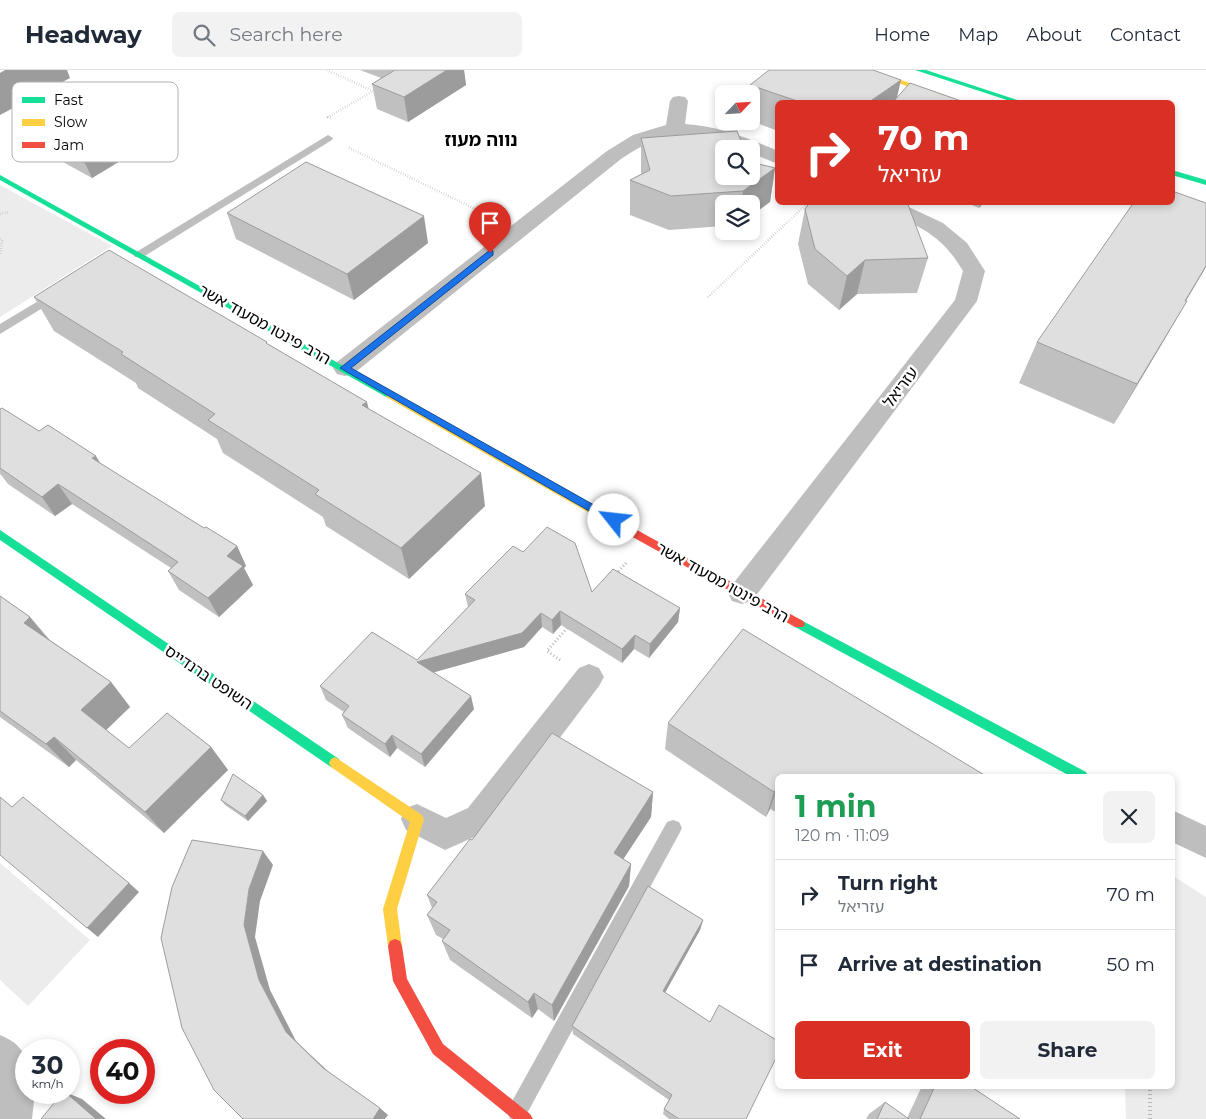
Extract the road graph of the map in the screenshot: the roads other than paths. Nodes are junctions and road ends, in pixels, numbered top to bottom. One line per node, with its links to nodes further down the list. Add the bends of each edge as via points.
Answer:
1 (865, 70): 3 (street)
2 (920, 70): 4 (street)
3 (954, 100)
4 (1013, 100)
5 (679, 101): 6 (street)
6 (675, 130): 8 (street, via 704,130 730,137); 18 (street, via 644,137 614,155)
7 (328, 138): 14 (lane)
8 (775, 157)
9 (1175, 173): 11 (street)
10 (0, 177): 13 (street, הרב פינטו מסעוד אשר)
11 (1206, 183)
12 (887, 205): 20 (street, עזריאל, via 936,227 960,248 974,271 966,301)
13 (128, 248): 14 (street, הרב פינטו מסעוד אשר); 15 (lane)
14 (140, 254): 18 (street, הרב פינטו מסעוד אשר)
15 (112, 258)
16 (64, 289): 17 (lane)
17 (0, 330)
18 (344, 368): 20 (street, הרב פינטו מסעוד אשר)
19 (0, 534): 23 (street, השופט ברנדייס)
20 (742, 593): 22 (street, הרב פינטו מסעוד אשר)
21 (589, 677): 23 (street, השופט ברנדייס, via 479,819 445,835)
22 (1078, 774)
23 (417, 819): 28 (street, via 390,909 400,981 438,1049)
24 (1175, 827): 26 (street)
25 (673, 828): 28 (lane)
26 (1206, 843)
27 (0, 1053): 29 (street, via 18,1075)
28 (521, 1116)
29 (13, 1119)

